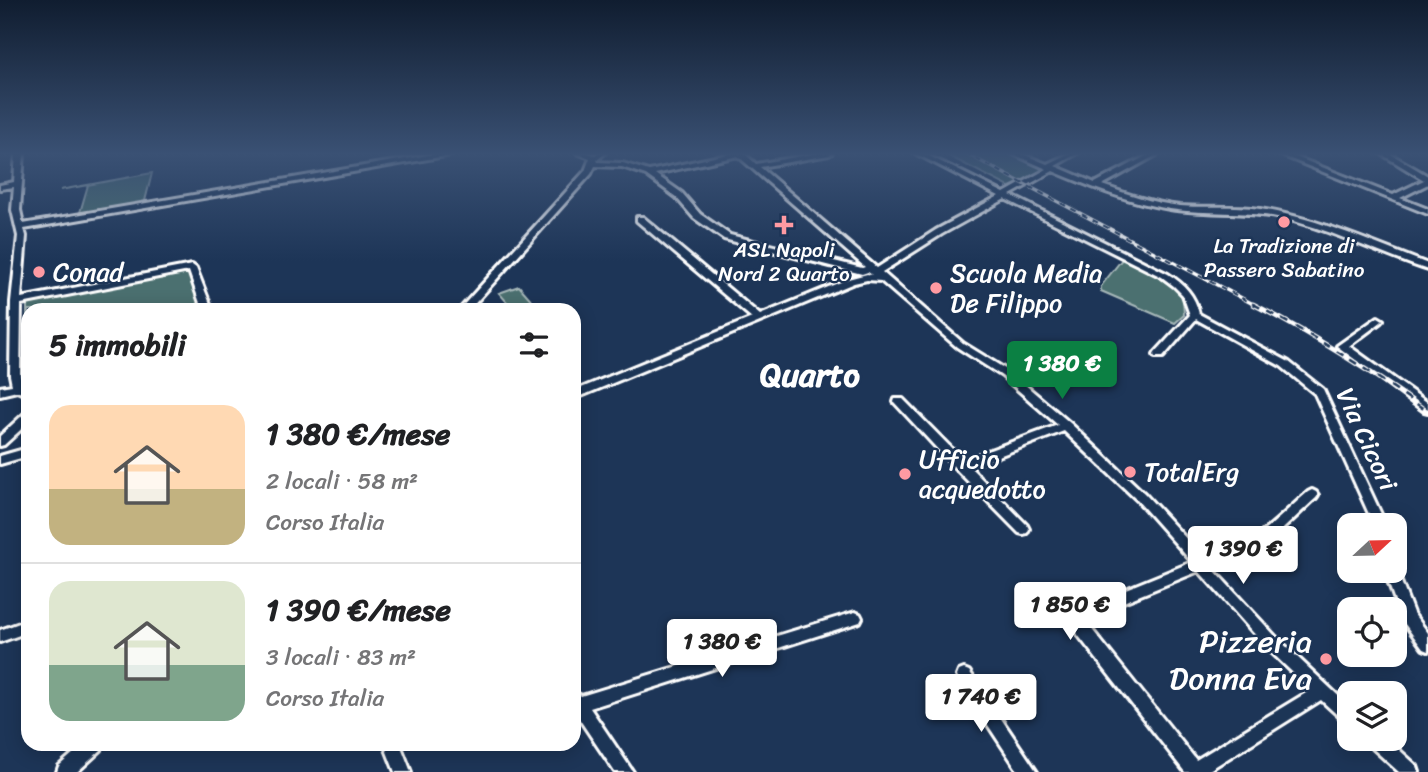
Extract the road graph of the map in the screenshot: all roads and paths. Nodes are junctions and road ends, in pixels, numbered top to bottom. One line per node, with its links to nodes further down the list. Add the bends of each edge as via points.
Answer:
1 (16, 189): 15 (street)
2 (241, 189): 15 (street)
3 (573, 189): 22 (street)
4 (671, 189): 17 (street, via 717,233)
5 (781, 189): 16 (street)
6 (993, 189): 11 (street)
7 (1018, 189): 11 (street)
8 (1116, 189): 18 (street, via 1151,203 1285,217)
9 (1371, 189): 12 (street)
10 (1411, 189): 12 (street)
11 (1005, 195): 19 (street); 23 (street, via 1170,278 1192,300)
12 (1394, 198): 13 (street)
13 (1428, 212)
14 (640, 219): 24 (street)
15 (20, 227): 20 (street)
16 (859, 257): 17 (street); 19 (street)
17 (837, 264): 19 (street)
18 (1428, 267)
19 (871, 275): 24 (street); 34 (street, via 960,345 1006,374)
20 (16, 302): 21 (street, via 192,268); 27 (street, via 15,375)
21 (205, 303)
22 (470, 303)
23 (1195, 315): 26 (street); 40 (street, Via Cicori, via 1285,364 1319,392)
24 (759, 319): 30 (street)
25 (1378, 320): 32 (street, via 1342,346)
26 (1159, 355)
27 (21, 386)
28 (21, 389): 29 (street)
29 (0, 391)
30 (581, 392)
31 (899, 401): 38 (street)
32 (1428, 408)
33 (21, 423): 35 (street)
34 (1066, 426): 38 (street); 42 (street, via 1141,497)
35 (0, 442)
36 (21, 454): 37 (street)
37 (0, 460)
38 (960, 466): 41 (street)
39 (1312, 495): 42 (street, via 1248,549 1212,565)
40 (1374, 513)
41 (1023, 529)
42 (1202, 564): 49 (street, via 1258,629); 56 (street, via 1094,608 1081,620 1083,631)
43 (1395, 583): 47 (street, via 1415,630)
44 (855, 618): 50 (street)
45 (21, 628): 46 (street)
46 (0, 636)
47 (1428, 644)
48 (964, 676): 60 (street)
49 (1322, 691): 51 (street); 56 (street)
50 (581, 700)
51 (1337, 705)
52 (581, 708): 59 (street)
53 (88, 751): 57 (street)
54 (395, 751): 58 (street)
55 (1388, 751): 61 (street)
56 (1194, 771)
57 (65, 772)
58 (403, 772)
59 (625, 772)
60 (1029, 772)
61 (1411, 772)

